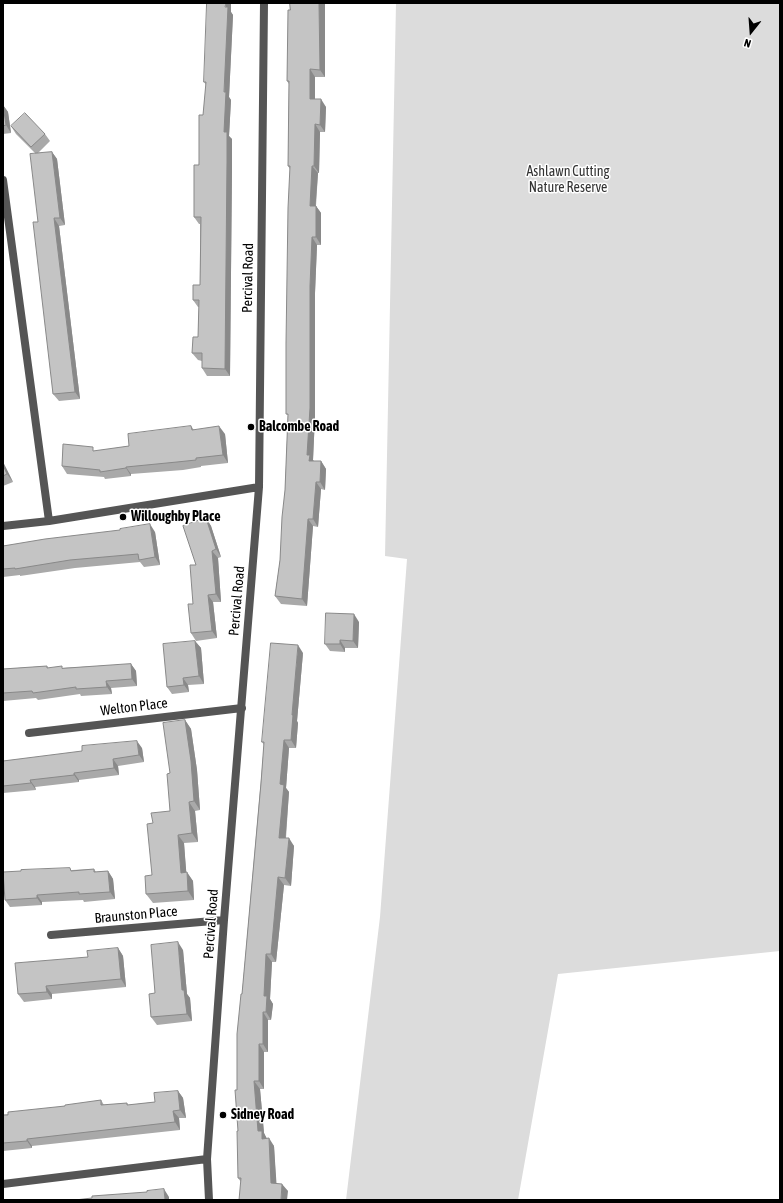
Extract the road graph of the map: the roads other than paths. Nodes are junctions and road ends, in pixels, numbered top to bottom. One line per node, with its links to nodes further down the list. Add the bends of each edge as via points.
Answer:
1 (264, 3): 3 (street, Percival Road)
2 (3, 180): 4 (street)
3 (259, 487): 4 (street); 6 (street, Percival Road)
4 (49, 521): 5 (street)
5 (3, 526)
6 (242, 708): 7 (street, Welton Place); 8 (street, Percival Road)
7 (29, 733)
8 (224, 920): 9 (street, Braunston Place); 10 (street, Percival Road)
9 (51, 935)
10 (207, 1159): 11 (street); 12 (street, Percival Road)
11 (3, 1184)
12 (209, 1200)

